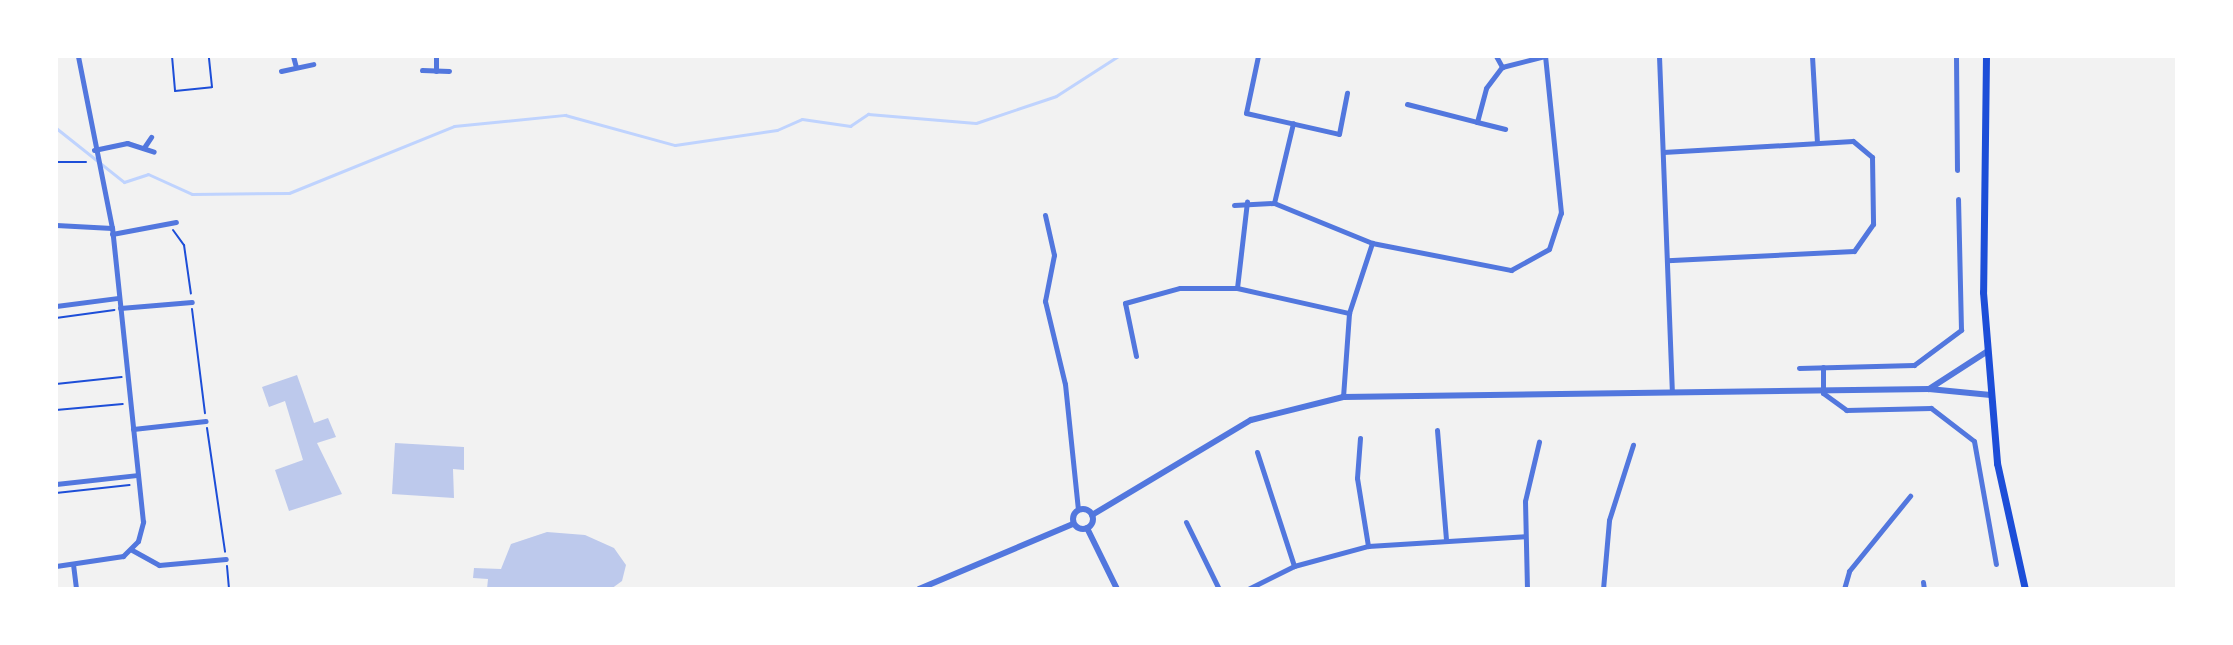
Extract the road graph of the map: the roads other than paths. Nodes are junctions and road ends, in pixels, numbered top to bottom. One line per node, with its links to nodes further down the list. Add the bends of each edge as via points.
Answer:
1 (78, 56): 28 (street)
2 (293, 56): 12 (street)
3 (436, 56): 16 (street)
4 (1258, 56): 21 (street, via 1246,113)
5 (1496, 56): 13 (street)
6 (1545, 56): 13 (street); 38 (street, via 1561,213 1549,249 1511,270)
7 (1659, 56): 27 (street)
8 (1812, 56): 24 (street)
9 (1956, 56): 29 (street)
10 (1986, 56): 46 (main road)
11 (313, 64): 12 (street)
12 (296, 67): 15 (street)
13 (1502, 67): 20 (street, via 1486,88)
14 (422, 70): 16 (street)
15 (281, 71)
16 (436, 71): 17 (street)
17 (449, 71)
18 (1347, 93): 21 (street, via 1339,134)
19 (1407, 104): 20 (street)
20 (1477, 122): 22 (street)
21 (1293, 123): 32 (street)
22 (1505, 129)
23 (151, 137): 25 (street)
24 (1817, 143): 27 (street); 39 (street, via 1853,141 1872,157 1873,224 1854,251)
25 (145, 146): 26 (street); 28 (street)
26 (154, 152)
27 (1663, 152): 39 (street)
28 (95, 153): 37 (street)
29 (1957, 170)
30 (1958, 199): 48 (street, via 1961,330 1914,365)
31 (1247, 202): 32 (street); 33 (street); 40 (street)
32 (1274, 203): 38 (street)
33 (1234, 205)
34 (1045, 215): 65 (street, via 1054,255 1045,301 1065,384 1069,482)
35 (176, 222): 37 (street)
36 (56, 225): 37 (street)
37 (112, 231): 41 (street)
38 (1372, 243): 45 (street)
39 (1667, 260): 51 (street)
40 (1237, 288): 45 (street); 47 (street, via 1180,288 1125,303)
41 (119, 298): 43 (street); 44 (street)
42 (192, 302): 44 (street)
43 (56, 306)
44 (120, 308): 56 (street)
45 (1349, 313): 54 (street)
46 (1988, 351): 50 (street); 53 (main road)
47 (1136, 356)
48 (1823, 367): 49 (street); 52 (street)
49 (1799, 368)
50 (1929, 389): 52 (street); 53 (street)
51 (1672, 391): 52 (street); 54 (street)
52 (1823, 393): 76 (street, via 1846,410 1931,408 1974,441)
53 (1991, 395): 87 (main road, via 2008,532)
54 (1343, 397): 66 (street, via 1239,426)
55 (206, 421): 56 (street)
56 (133, 429): 62 (street)
57 (1437, 430): 71 (street)
58 (1360, 438): 72 (street, via 1357,478)
59 (1539, 442): 70 (street)
60 (1633, 445): 85 (street, via 1609,520)
61 (1257, 452): 78 (street)
62 (137, 475): 63 (street); 73 (street, via 143,522)
63 (56, 484)
64 (1910, 496): 86 (street, via 1849,571)
65 (1078, 509): 66 (street); 68 (street)
66 (1092, 515): 69 (street)
67 (1186, 522): 82 (street)
68 (1073, 524): 69 (street); 80 (street)
69 (1087, 528): 81 (street)
70 (1525, 536): 71 (street); 84 (street)
71 (1446, 540): 72 (street)
72 (1368, 546): 78 (street)
73 (132, 550): 74 (street, via 159,565); 75 (street)
74 (226, 559)
75 (73, 564): 77 (street); 79 (street)
76 (1996, 564)
77 (56, 566)
78 (1294, 566): 83 (street)
79 (76, 589)
80 (919, 589)
81 (1117, 589)
82 (1219, 589)
83 (1248, 589)
84 (1527, 589)
85 (1603, 589)
86 (1844, 589)
87 (2025, 589)

